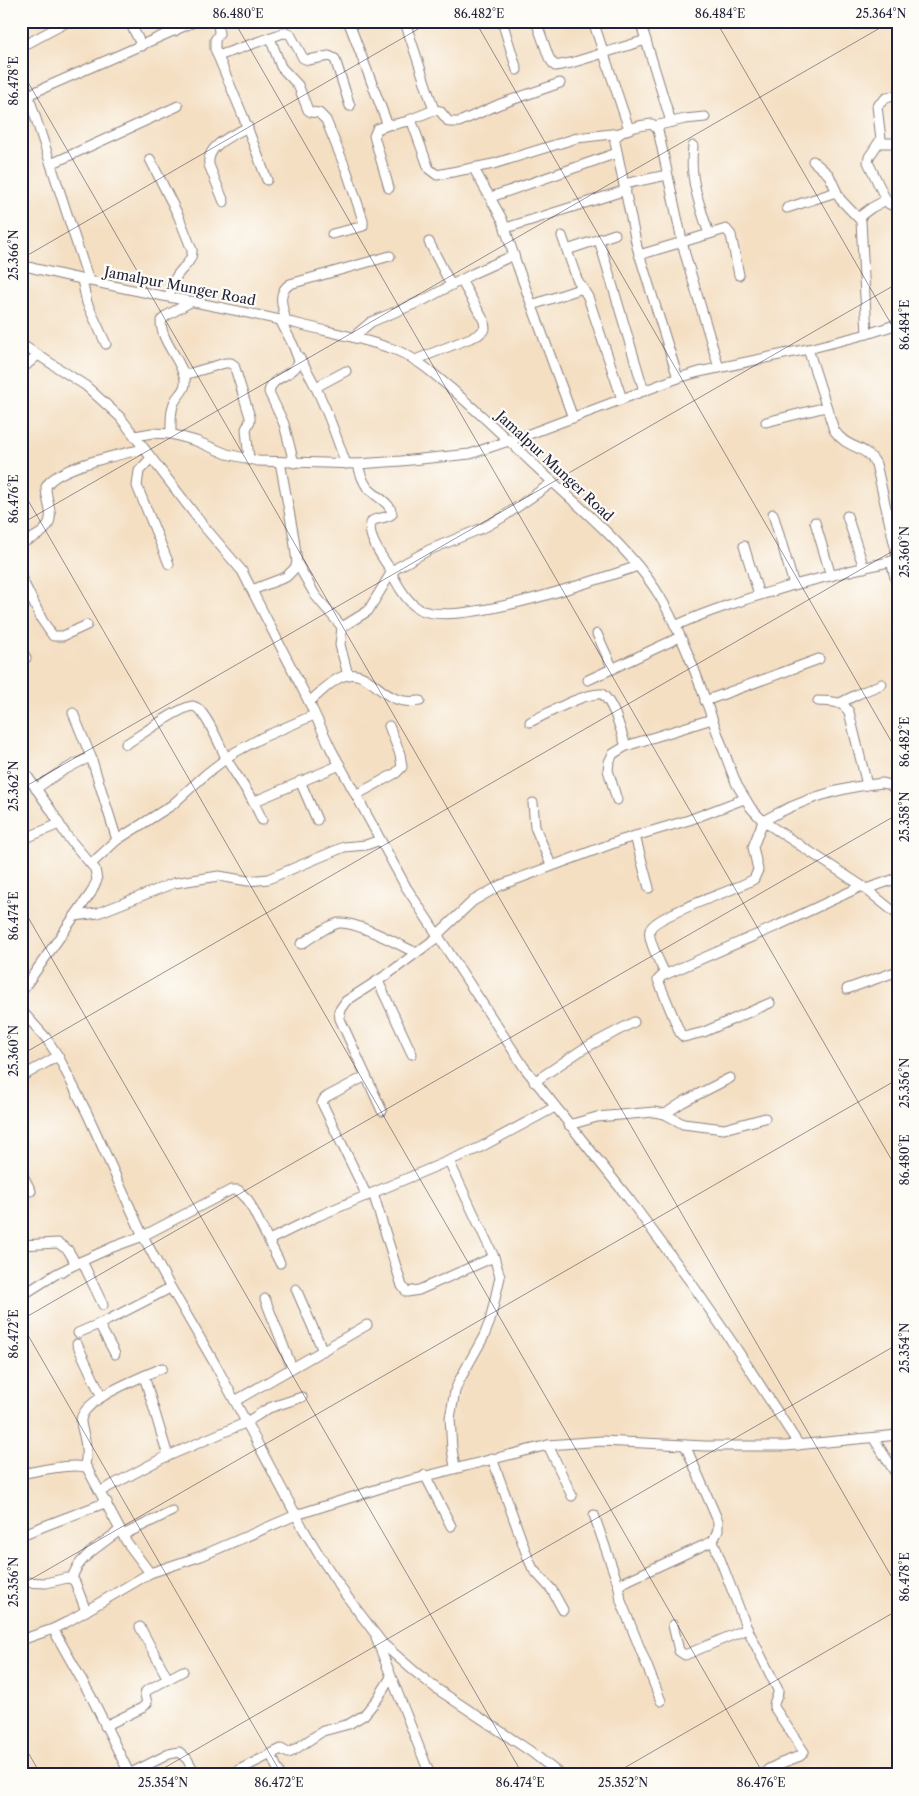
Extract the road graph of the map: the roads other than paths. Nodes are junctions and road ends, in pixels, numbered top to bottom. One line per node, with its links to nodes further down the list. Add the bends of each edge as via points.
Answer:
1 (69, 21): 18 (street)
2 (129, 21): 17 (street)
3 (170, 21): 14 (street)
4 (196, 21): 14 (street)
5 (218, 21): 20 (street, via 220,34 214,44)
6 (408, 21): 28 (street, via 407,28)
7 (502, 21): 21 (street)
8 (536, 21): 19 (street, via 551,63 555,66)
9 (593, 21): 19 (street)
10 (640, 21): 16 (street)
11 (850, 21): 12 (street, via 856,24)
12 (872, 21)
13 (349, 23): 32 (street)
14 (175, 31): 17 (street)
15 (270, 38): 20 (street); 27 (street, via 290,34 300,54 308,60 332,56); 56 (street, via 281,67 298,85 308,110 322,115 329,125 363,220 363,226)
16 (646, 40): 19 (street); 31 (street)
17 (142, 46): 24 (street)
18 (21, 47)
19 (604, 54): 35 (street)
20 (218, 56): 34 (street)
21 (517, 70)
22 (21, 73): 24 (street)
23 (560, 83): 28 (street, via 454,123)
24 (28, 95): 42 (street)
25 (898, 95): 36 (street, via 886,98 877,106)
26 (178, 106): 42 (street)
27 (350, 106)
28 (434, 110): 30 (street)
29 (705, 117): 31 (street)
30 (409, 120): 32 (street); 43 (street, via 414,125 433,174 441,176)
31 (671, 122): 33 (street)
32 (388, 125): 47 (street, via 378,129 374,136)
33 (655, 126): 35 (street, via 645,124); 44 (street)
34 (248, 127): 45 (street); 51 (street, via 215,147 208,159)
35 (624, 131): 39 (street, via 615,138); 43 (street, via 563,141)
36 (880, 143): 37 (street); 50 (street, via 868,162)
37 (898, 143)
38 (693, 146): 58 (street, via 693,180)
39 (617, 153): 46 (street); 49 (street)
40 (150, 159): 73 (street, via 178,215 193,255 177,275)
41 (813, 161): 48 (street, via 829,175)
42 (51, 164): 69 (street)
43 (474, 169): 49 (street)
44 (667, 175): 46 (street); 62 (street)
45 (267, 180)
46 (625, 187): 55 (street); 65 (street)
47 (389, 188)
48 (836, 192): 52 (street); 54 (street)
49 (491, 197): 55 (street)
50 (886, 200): 53 (street); 54 (street)
51 (224, 202)
52 (787, 208)
53 (898, 208)
54 (859, 218): 78 (street)
55 (506, 228): 64 (street)
56 (332, 234)
57 (615, 234): 60 (street)
58 (709, 234): 62 (street); 68 (street, via 722,229 729,232)
59 (562, 236): 63 (street)
60 (598, 240): 63 (street); 92 (street)
61 (429, 242): 71 (street)
62 (682, 242): 65 (street); 86 (street)
63 (567, 250): 72 (street)
64 (514, 255): 70 (street); 75 (street)
65 (639, 255): 90 (street)
66 (390, 256): 76 (street, via 290,284 282,291)
67 (21, 265): 69 (street, Jamalpur Munger Road)
68 (739, 275)
69 (86, 280): 73 (street, Jamalpur Munger Road); 81 (street, via 87,303)
70 (461, 280): 71 (street); 85 (street, via 484,321 485,329 478,335)
71 (451, 285): 79 (street, via 371,322)
72 (583, 288): 75 (street); 93 (street)
73 (169, 296): 74 (street, Jamalpur Munger Road)
74 (192, 301): 76 (street, Jamalpur Munger Road); 89 (street, via 166,316 161,324)
75 (532, 305): 95 (street)
76 (283, 321): 79 (street, Jamalpur Munger Road); 84 (street)
77 (898, 324): 78 (street)
78 (867, 334): 82 (street)
79 (355, 338): 85 (street, Jamalpur Munger Road, via 398,351)
80 (21, 344): 83 (street)
81 (106, 344)
82 (808, 349): 86 (street); 94 (street)
83 (38, 355): 87 (street); 98 (street, via 102,399)
84 (298, 355): 91 (street); 104 (street, via 298,366 272,384 269,392 284,424)
85 (415, 360): 99 (street, Jamalpur Munger Road)
86 (719, 368): 90 (street)
87 (21, 370)
88 (346, 371): 91 (street)
89 (184, 375): 97 (street, via 185,386 172,408); 102 (street, via 225,363 234,366 250,417 246,429)
90 (678, 378): 92 (street)
91 (316, 387): 105 (street)
92 (644, 391): 93 (street)
93 (622, 399): 95 (street)
94 (826, 408): 96 (street); 113 (street, via 839,438 869,455 876,464 898,560)
95 (573, 418): 99 (street)
96 (766, 422)
97 (171, 434): 98 (street); 102 (street)
98 (135, 436): 100 (street)
99 (509, 441): 106 (street, via 470,454); 107 (street, Jamalpur Munger Road)
100 (144, 449): 101 (street); 111 (street, via 72,469 52,479 46,487 49,523 40,535)
101 (151, 458): 115 (street, via 139,471 137,486); 122 (street, via 242,571)
102 (249, 460): 103 (street)
103 (280, 462): 104 (street); 114 (street)
104 (294, 463): 105 (street)
105 (346, 464): 106 (street)
106 (358, 464): 118 (street, via 366,486 392,511 389,516 376,518 370,525 372,538)
107 (553, 482): 116 (street, Jamalpur Munger Road); 118 (street, via 494,522 429,550)
108 (773, 514): 121 (street)
109 (847, 516): 117 (street)
110 (815, 522): 119 (street)
111 (21, 542)
112 (744, 546): 124 (street)
113 (891, 561): 117 (street); 123 (street)
114 (297, 563): 122 (street, via 286,577); 127 (street, via 315,595)
115 (169, 564)
116 (638, 566): 118 (street, via 504,605 451,614 418,609); 126 (street, Jamalpur Munger Road, via 660,596)
117 (864, 568): 119 (street)
118 (391, 572): 127 (street, via 368,611)
119 (831, 576): 121 (street)
120 (21, 577): 125 (street, via 53,636 63,636)
121 (794, 585): 124 (street)
122 (252, 590): 139 (street)
123 (898, 590)
124 (759, 595): 126 (street, via 721,606)
125 (87, 624)
126 (675, 626): 129 (street, Jamalpur Munger Road)
127 (342, 627): 134 (street, via 340,645)
128 (597, 634): 133 (street)
129 (680, 638): 133 (street); 140 (street, Jamalpur Munger Road)
130 (21, 649): 131 (street)
131 (26, 658)
132 (819, 659): 140 (street)
133 (613, 669): 135 (street)
134 (348, 675): 137 (street, via 365,678 395,699); 139 (street)
135 (588, 680)
136 (882, 684): 141 (street)
137 (420, 701)
138 (818, 701): 141 (street)
139 (309, 702): 143 (street)
140 (705, 702): 144 (street, Jamalpur Munger Road)
141 (840, 703): 155 (street, via 849,712)
142 (73, 713): 149 (street)
143 (314, 715): 150 (street, via 261,738); 152 (street)
144 (712, 719): 148 (street); 159 (street, Jamalpur Munger Road)
145 (530, 722): 148 (street, via 582,698 602,694 611,706)
146 (389, 726): 158 (street, via 402,767)
147 (126, 744): 150 (street, via 193,706 206,717)
148 (626, 746): 160 (street, via 613,754 609,762 608,770)
149 (91, 757): 157 (street, via 69,766); 169 (street)
150 (226, 758): 161 (street); 169 (street, via 172,805)
151 (898, 762): 156 (street, via 895,766)
152 (340, 765): 154 (street); 158 (street)
153 (21, 767): 157 (street)
154 (300, 781): 161 (street); 164 (street)
155 (867, 785): 156 (street); 165 (street, via 808,799)
156 (897, 785)
157 (36, 789): 166 (street)
158 (356, 795): 170 (street)
159 (744, 799): 165 (street, Jamalpur Munger Road); 167 (street)
160 (618, 800)
161 (253, 802): 163 (street)
162 (533, 803): 172 (street, via 535,827)
163 (262, 820)
164 (318, 820)
165 (763, 821): 175 (street, Jamalpur Munger Road); 182 (street, via 753,847 758,870 754,879 667,917 650,929 651,940)
166 (59, 824): 168 (street); 171 (street)
167 (635, 836): 172 (street); 174 (street)
168 (21, 840)
169 (116, 840): 171 (street)
170 (380, 840): 177 (street, via 344,847 268,878 248,881 219,876 174,882 105,910); 178 (street)
171 (91, 864): 177 (street, via 97,880)
172 (551, 866): 178 (street, via 487,892)
173 (898, 878): 175 (street)
174 (649, 888)
175 (864, 888): 176 (street, Jamalpur Munger Road); 182 (street)
176 (898, 915)
177 (75, 916): 185 (street)
178 (438, 935): 180 (street); 194 (street)
179 (301, 944): 180 (street, via 338,923 392,941)
180 (416, 954): 183 (street)
181 (898, 971): 184 (street)
182 (665, 974): 186 (street, via 659,978 658,984 684,1037 704,1032)
183 (378, 981): 189 (street); 191 (street, via 346,1001 339,1015)
184 (847, 989)
185 (21, 992)
186 (770, 1003)
187 (21, 1010): 190 (street)
188 (634, 1022): 194 (street, via 582,1049)
189 (412, 1054)
190 (58, 1056): 192 (street); 204 (street)
191 (366, 1076): 196 (street); 203 (street, via 328,1096 322,1103)
192 (21, 1078)
193 (730, 1078): 197 (street)
194 (534, 1082): 195 (street)
195 (555, 1107): 199 (street); 200 (street)
196 (382, 1111)
197 (665, 1114): 198 (street, via 683,1124 724,1129); 199 (street, via 597,1117)
198 (765, 1118)
199 (569, 1125): 232 (street, via 692,1284)
200 (449, 1161): 203 (street); 207 (street)
201 (21, 1172): 202 (street)
202 (30, 1191)
203 (370, 1194): 205 (street); 207 (street, via 406,1292 419,1290)
204 (143, 1236): 205 (street, via 231,1190 238,1190 248,1200); 208 (street); 210 (street)
205 (269, 1240): 209 (street)
206 (21, 1245): 208 (street, via 58,1243)
207 (494, 1257): 236 (street, via 500,1278 490,1320 459,1381 452,1404 451,1434)
208 (79, 1262): 212 (street); 214 (street)
209 (280, 1263)
210 (170, 1288): 215 (street); 226 (street)
211 (296, 1289): 219 (street)
212 (21, 1296)
213 (265, 1299): 222 (street)
214 (103, 1305)
215 (99, 1324): 217 (street); 220 (street)
216 (367, 1325): 219 (street)
217 (78, 1333)
218 (77, 1344): 224 (street)
219 (322, 1351): 222 (street)
220 (114, 1354)
221 (162, 1368): 223 (street)
222 (292, 1368): 226 (street)
223 (144, 1376): 224 (street); 233 (street)
224 (102, 1397): 235 (street, via 92,1403 81,1418 87,1445)
225 (302, 1397): 227 (street, via 269,1408)
226 (235, 1401): 227 (street)
227 (246, 1423): 233 (street); 244 (street)
228 (898, 1435): 229 (street)
229 (874, 1439): 232 (street); 239 (street)
230 (548, 1445): 231 (street, via 594,1441); 234 (street); 241 (street)
231 (685, 1445): 232 (street); 249 (street, via 718,1521)
232 (799, 1445)
233 (168, 1456): 240 (street)
234 (492, 1458): 236 (street); 254 (street, via 533,1569 552,1590)
235 (85, 1466): 237 (street); 240 (street)
236 (456, 1467): 238 (street)
237 (21, 1474)
238 (425, 1475): 244 (street); 246 (street)
239 (898, 1477)
240 (101, 1491): 242 (street)
241 (572, 1496)
242 (107, 1502): 247 (street); 248 (street)
243 (172, 1511): 247 (street)
244 (296, 1515): 250 (street, via 201,1556); 260 (street, via 321,1558)
245 (594, 1515): 253 (street)
246 (452, 1526)
247 (122, 1532): 250 (street); 251 (street, via 82,1561)
248 (21, 1535)
249 (713, 1541): 253 (street); 259 (street)
250 (150, 1573): 255 (street)
251 (72, 1579): 252 (street); 255 (street)
252 (21, 1582)
253 (619, 1587): 265 (street, via 621,1601)
254 (563, 1610)
255 (86, 1611): 258 (street)
256 (672, 1625): 259 (street, via 679,1651 685,1654)
257 (140, 1628): 264 (street)
258 (53, 1629): 261 (street); 266 (street)
259 (747, 1629): 274 (street, via 778,1690 774,1706 804,1752)
260 (374, 1633): 263 (street); 273 (street, via 438,1689)
261 (21, 1640)
262 (183, 1671): 264 (street)
263 (391, 1677): 267 (street, via 368,1711 355,1721 328,1729 291,1752 281,1749); 272 (street)
264 (168, 1679): 266 (street, via 146,1691 147,1703 142,1708)
265 (661, 1700)
266 (105, 1726): 268 (street)
267 (271, 1754): 270 (street); 271 (street)
268 (129, 1774): 269 (street, via 179,1752)
269 (196, 1775)
270 (229, 1775)
271 (280, 1775)
272 (430, 1775)
273 (561, 1775)
274 (762, 1775)

